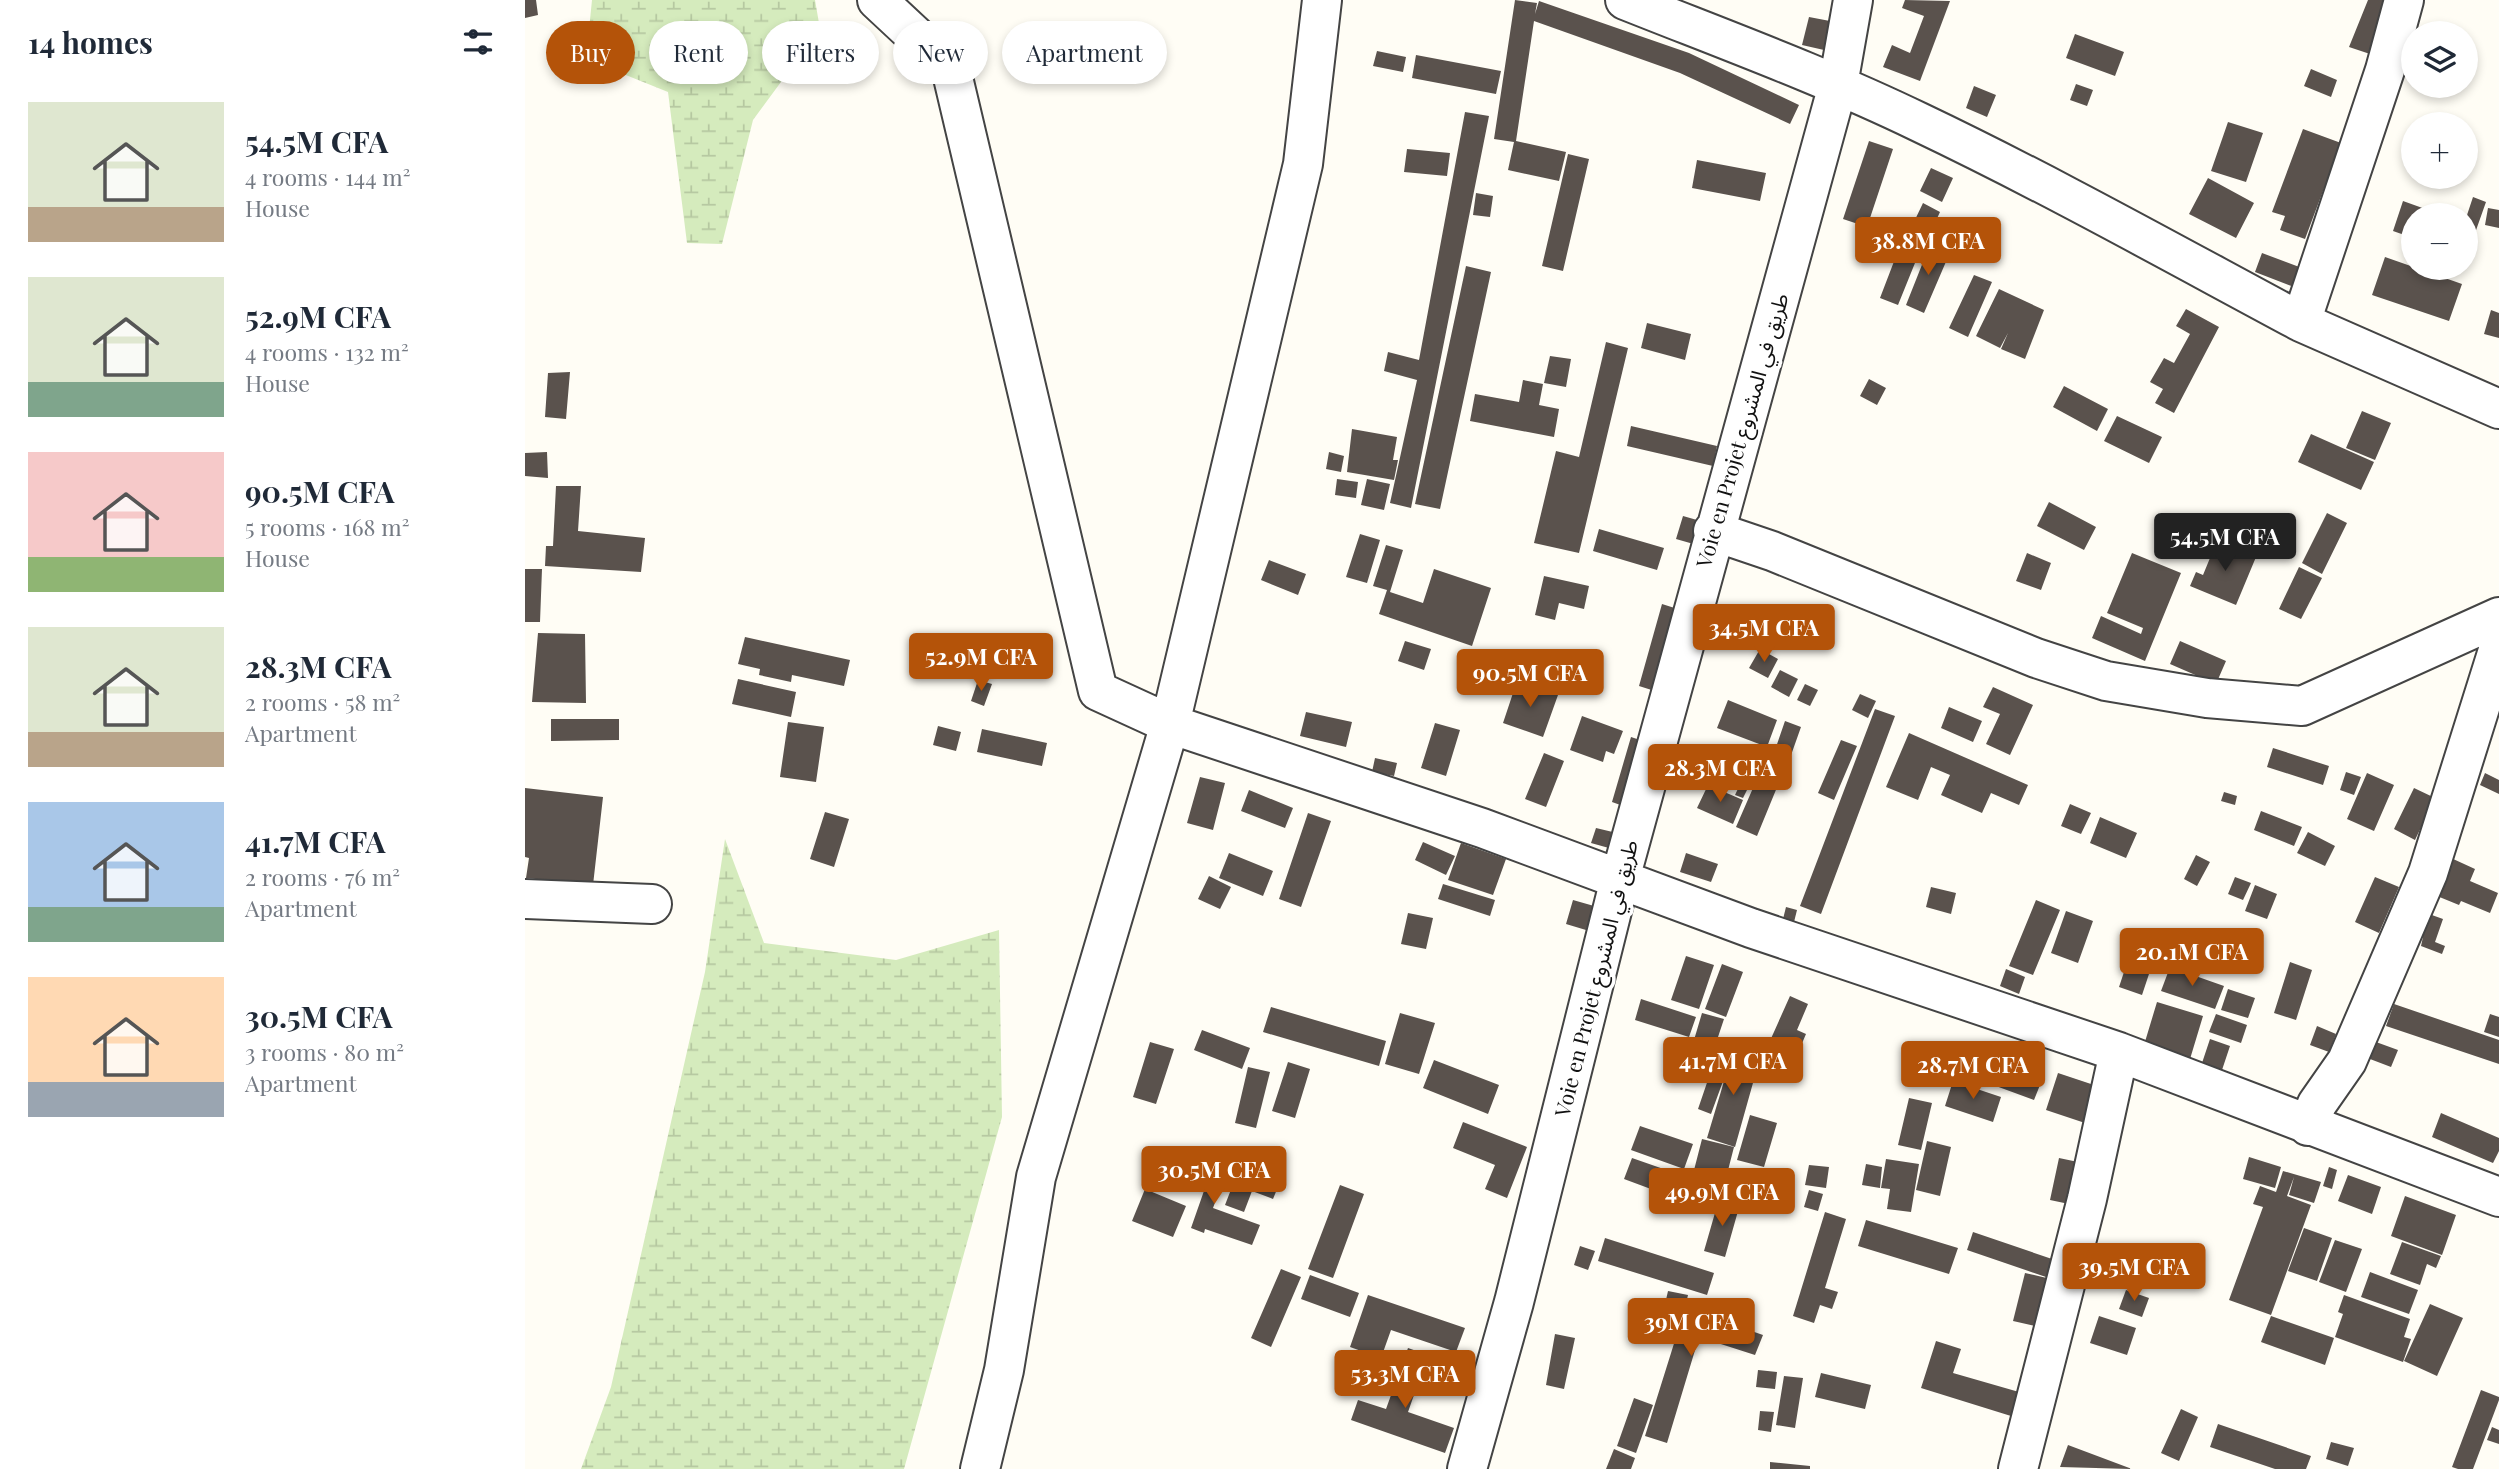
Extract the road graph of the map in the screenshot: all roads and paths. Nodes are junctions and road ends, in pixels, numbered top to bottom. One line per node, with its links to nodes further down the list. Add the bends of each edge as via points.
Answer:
1 (877, 0): 12 (street, via 951,69 1098,691)
2 (1322, 0): 12 (street, via 1303,164)
3 (1625, 0): 6 (street)
4 (1853, 0): 6 (street, Voie en Projet طريق في المشروع)
5 (2404, 0): 7 (street)
6 (1838, 85): 7 (street, via 2028,175); 9 (street, Voie en Projet طريق في المشروع)
7 (2301, 322): 8 (street)
8 (2499, 409)
9 (1713, 531): 10 (street, via 2036,658 2106,681 2207,698 2302,706); 13 (street, Voie en Projet طريق في المشروع)
10 (2499, 617)
11 (2499, 646): 17 (street, via 2428,873 2347,1061 2317,1104)
12 (1170, 724): 13 (street); 19 (street, via 1036,1177 1004,1370)
13 (1620, 879): 16 (street); 20 (street, Voie en Projet طريق في المشروع, via 1514,1302)
14 (525, 899): 15 (street)
15 (652, 904)
16 (2119, 1052): 17 (street); 21 (street, via 2087,1199)
17 (2308, 1126): 18 (street)
18 (2499, 1197)
19 (980, 1469)
20 (1467, 1469)
21 (2018, 1469)

